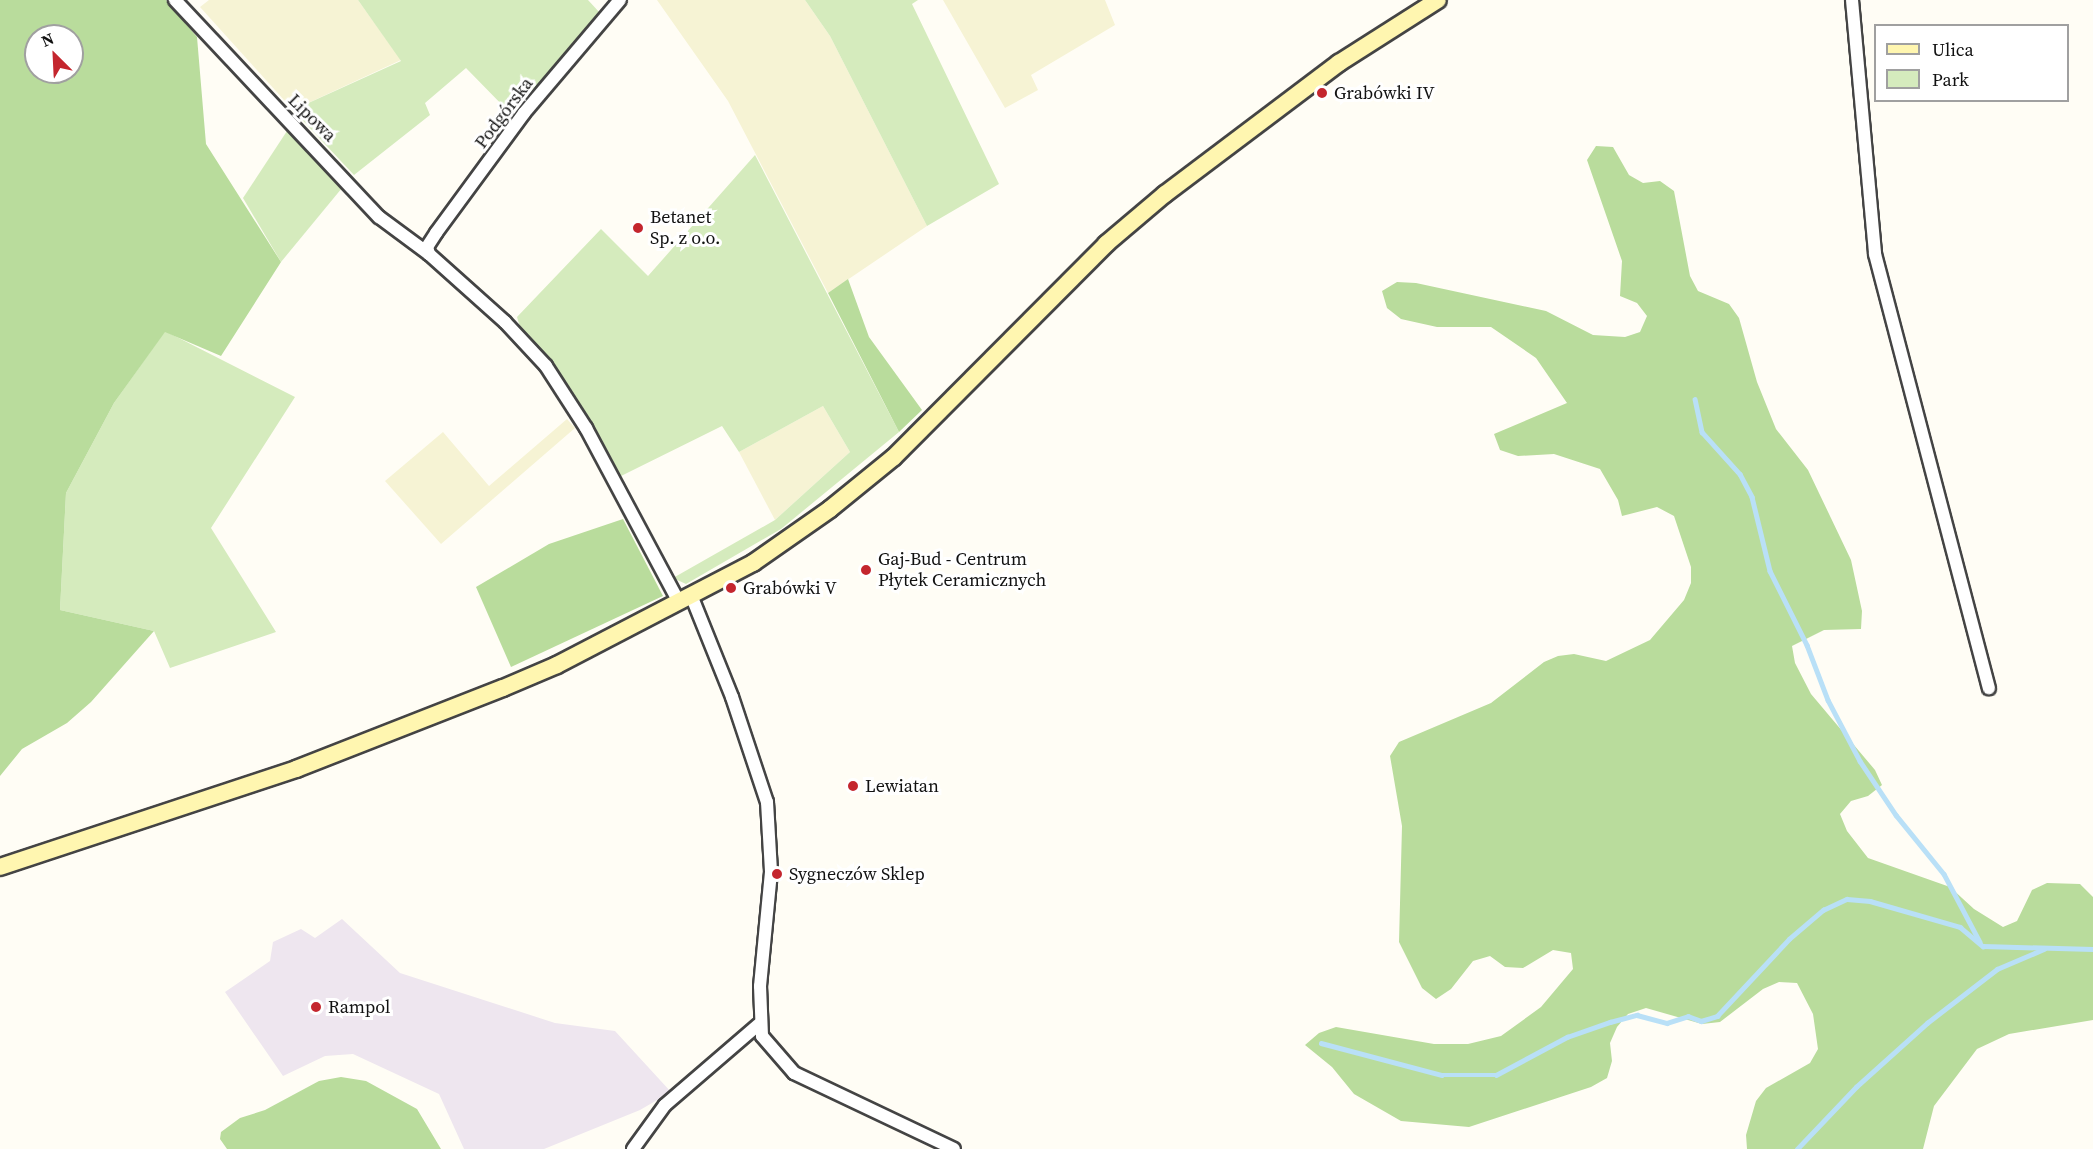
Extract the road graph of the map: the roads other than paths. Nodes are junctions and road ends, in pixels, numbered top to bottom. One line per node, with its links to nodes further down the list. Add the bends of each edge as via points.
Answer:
1 (175, 0): 5 (street, Lipowa, via 379,216)
2 (620, 0): 5 (street, Podgórska, via 524,113 436,233 428,247)
3 (1438, 0): 6 (street, via 1339,63 1106,244 862,484 780,545)
4 (1852, 0): 7 (street, via 1875,254)
5 (429, 254): 6 (street, Lipowa, via 505,322 546,366)
6 (685, 598): 8 (street, via 557,665 388,734); 9 (street, Lipowa, via 732,697 766,802 771,872)
7 (1989, 688)
8 (0, 867)
9 (759, 1024): 10 (street, via 665,1105); 11 (street, via 767,1046 794,1073)
10 (633, 1149)
11 (954, 1149)

